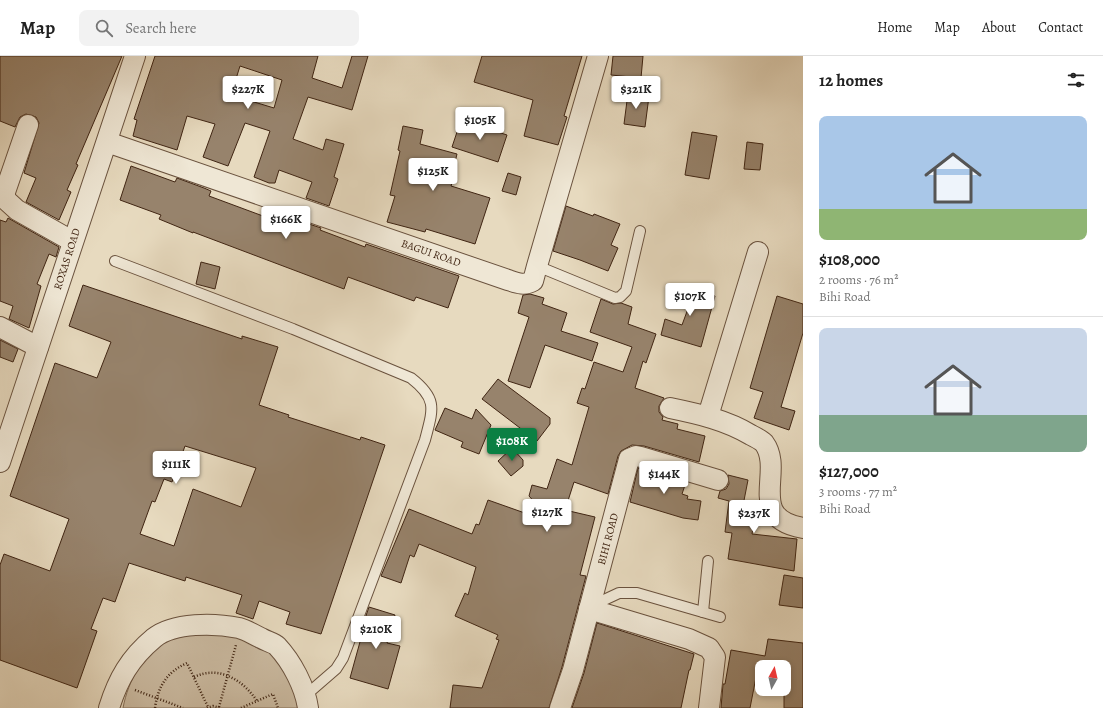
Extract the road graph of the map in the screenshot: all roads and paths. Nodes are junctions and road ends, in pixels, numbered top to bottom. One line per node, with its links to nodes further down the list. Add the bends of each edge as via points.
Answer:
1 (135, 56): 4 (street, ROXAS ROAD)
2 (598, 56): 9 (street, BAGUI ROAD)
3 (28, 125): 6 (street, via 5,192 5,199 17,210)
4 (107, 142): 6 (street, ROXAS ROAD); 9 (street, BAGUI ROAD, via 508,280 528,284 533,281)
5 (640, 231): 9 (lane, via 626,291 620,298)
6 (72, 241): 11 (street, ROXAS ROAD)
7 (758, 252): 13 (street)
8 (115, 261): 27 (lane, via 293,329 411,378 425,389 432,405 425,440 343,658)
9 (537, 266)
10 (0, 327): 11 (street)
11 (38, 347): 14 (street, ROXAS ROAD)
12 (670, 408): 13 (street)
13 (708, 416): 16 (street, via 728,423 764,442 770,461 771,508 782,520)
14 (0, 462)
15 (718, 480): 18 (street, BIHI ROAD, via 641,457 632,457 627,465)
16 (803, 528)
17 (708, 561): 19 (lane)
18 (590, 605): 19 (lane, via 626,592); 35 (street, BIHI ROAD); 36 (street, via 709,648 715,657)
19 (703, 612): 20 (lane)
20 (720, 617)
21 (240, 628): 22 (path); 24 (street, via 208,624 180,627 155,637 132,661); 27 (street, via 276,645 288,660)
22 (228, 676): 23 (path, via 207,673); 26 (path, via 246,687); 29 (path)
23 (194, 677): 25 (path, via 187,663 175,669 160,686); 28 (path)
24 (116, 684): 25 (path); 30 (street)
25 (156, 698): 31 (path); 32 (path)
26 (257, 701): 33 (path); 34 (path, via 273,694)
27 (307, 701)
28 (208, 707): 29 (path)
29 (220, 707)
30 (109, 708)
31 (155, 708)
32 (183, 708)
33 (241, 708)
34 (278, 708)
35 (560, 708)
36 (709, 708)

